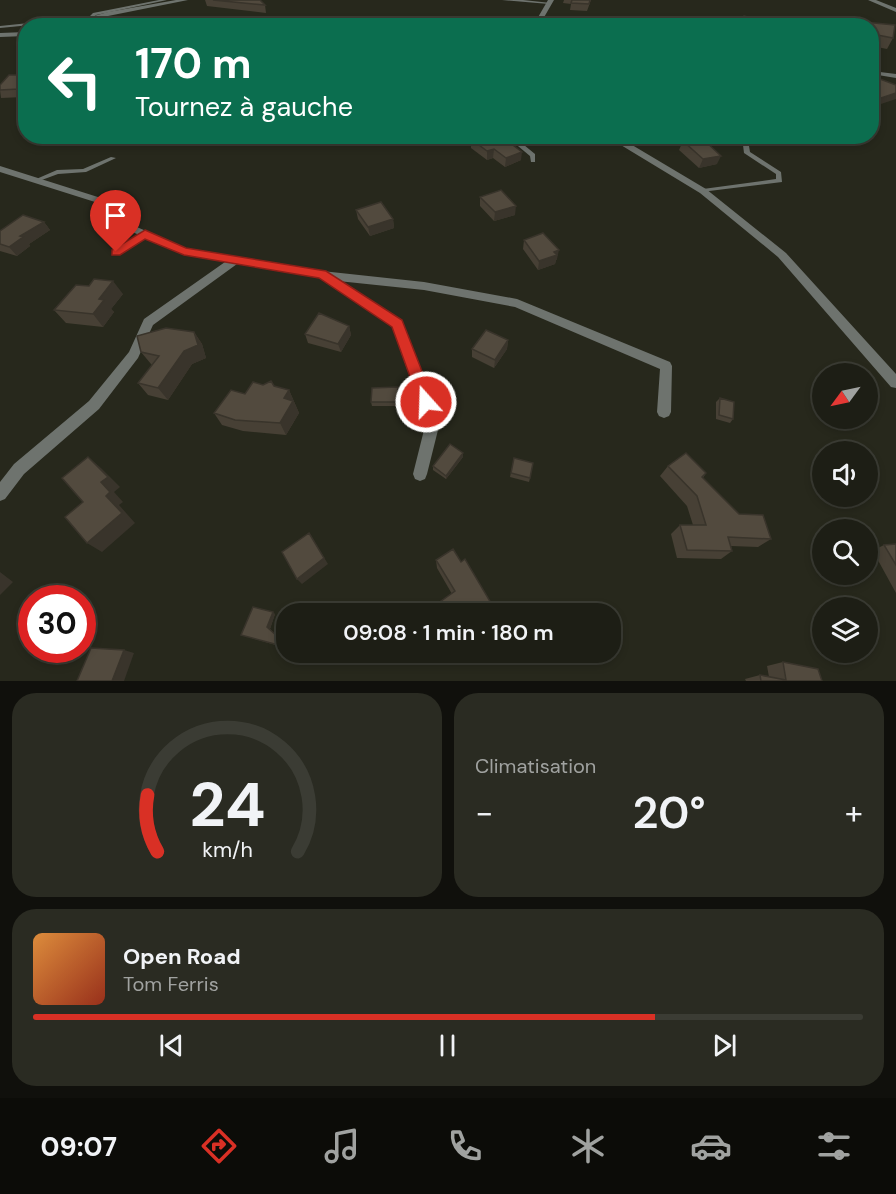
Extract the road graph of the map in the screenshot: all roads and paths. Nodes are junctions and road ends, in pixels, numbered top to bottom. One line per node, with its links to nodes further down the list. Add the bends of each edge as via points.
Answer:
1 (165, 0): 7 (lane)
2 (185, 0): 8 (street)
3 (504, 0): 5 (lane)
4 (871, 0): 6 (street)
5 (550, 1): 9 (street)
6 (896, 10)
7 (90, 18)
8 (94, 18)
9 (540, 18)
10 (18, 25): 11 (lane)
11 (0, 27)
12 (18, 34): 13 (street)
13 (0, 35)
14 (879, 74): 15 (lane)
15 (896, 76)
16 (519, 144): 20 (lane, via 532,155)
17 (624, 144): 23 (street)
18 (749, 144): 23 (lane, via 747,153 779,173 780,181)
19 (113, 158): 22 (lane, via 84,171 57,172)
20 (533, 161)
21 (0, 169): 22 (street)
22 (37, 180): 24 (street, via 98,200 115,221)
23 (703, 191): 28 (street, via 782,255)
24 (145, 234): 25 (lane); 26 (street, via 184,251)
25 (116, 252)
26 (237, 259): 27 (street); 31 (street, via 148,322 134,355 94,405 20,469)
27 (322, 274): 29 (street, via 424,286 517,303 666,366); 30 (street, via 397,324 433,422)
28 (896, 383)
29 (664, 412)
30 (420, 474)
31 (0, 494)

